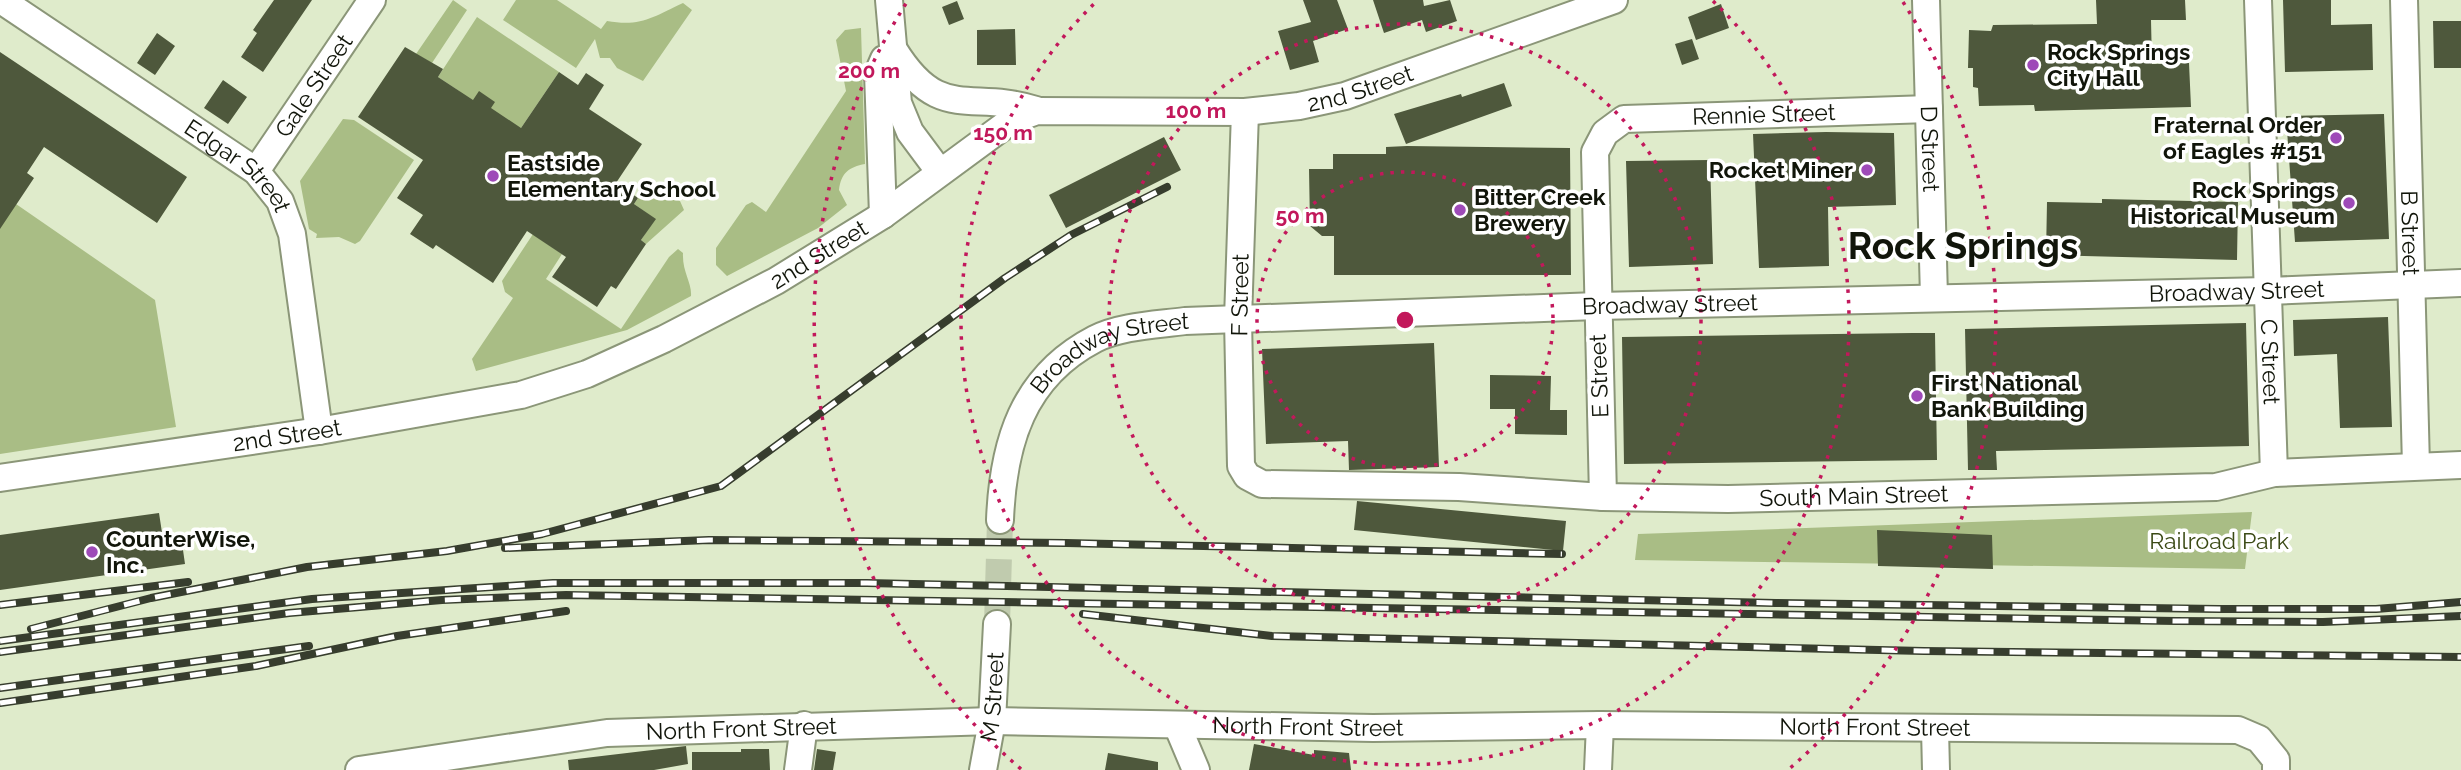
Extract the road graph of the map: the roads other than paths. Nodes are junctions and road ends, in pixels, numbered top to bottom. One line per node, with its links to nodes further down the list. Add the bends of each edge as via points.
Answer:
1 (372, 0): 13 (street, Gale Street)
2 (889, 0): 8 (street)
3 (1614, 0): 11 (street, 2nd Street, via 1345,96)
4 (1926, 0): 9 (street, D Street)
5 (2258, 0): 18 (street, C Street)
6 (2404, 0): 17 (street, B Street)
7 (2, 2): 13 (street, Edgar Street)
8 (891, 44): 10 (street, via 908,72 934,95 974,104 1015,104); 14 (street, via 902,112 910,132); 15 (street, via 878,73)
9 (1929, 109): 12 (street, Rennie Street, via 1624,119); 19 (street, D Street)
10 (1037, 111): 11 (street, 2nd Street); 14 (street, 2nd Street, via 1012,120)
11 (1245, 112): 21 (street, F Street)
12 (1605, 133): 20 (street, E Street, via 1595,152)
13 (256, 171): 22 (street, Edgar Street, via 281,201 292,234)
14 (939, 171): 15 (street, 2nd Street)
15 (883, 215): 22 (street, 2nd Street, via 776,281 587,374 521,396)
16 (2461, 283): 17 (street, Broadway Street)
17 (2411, 284): 18 (street, Broadway Street); 24 (street, B Street)
18 (2267, 291): 19 (street, Broadway Street); 25 (street, C Street)
19 (1934, 297): 20 (street, Broadway Street)
20 (1597, 306): 21 (street, Broadway Street); 28 (street, E Street)
21 (1238, 319): 26 (street, F Street, via 1241,466); 29 (street, Broadway Street, via 1130,328 1096,339 1060,363 1035,390 1009,444)
22 (319, 431): 27 (street, 2nd Street)
23 (2461, 466): 24 (street, South Main Street)
24 (2416, 467): 25 (street, South Main Street)
25 (2274, 473): 28 (street, South Main Street, via 2216,487 1841,498)
26 (1247, 476): 28 (street, South Main Street, via 1262,484 1459,487)
27 (0, 478)
28 (1603, 496)
29 (1000, 520)
30 (997, 624): 31 (street, M Street)
31 (992, 721): 32 (street, North Front Street); 33 (street, North Front Street); 39 (street, M Street)
32 (804, 725): 36 (street, North Front Street, via 607,733); 38 (street)
33 (1177, 725): 34 (street, North Front Street); 40 (street)
34 (1600, 726): 35 (street, North Front Street); 41 (street)
35 (1935, 729): 42 (street); 43 (street, North Front Street, via 2238,730 2259,740 2276,760)
36 (452, 763): 37 (street, North Front Street)
37 (359, 770)
38 (798, 770)
39 (984, 770)
40 (1196, 770)
41 (1598, 770)
42 (1936, 770)
43 (2276, 770)

